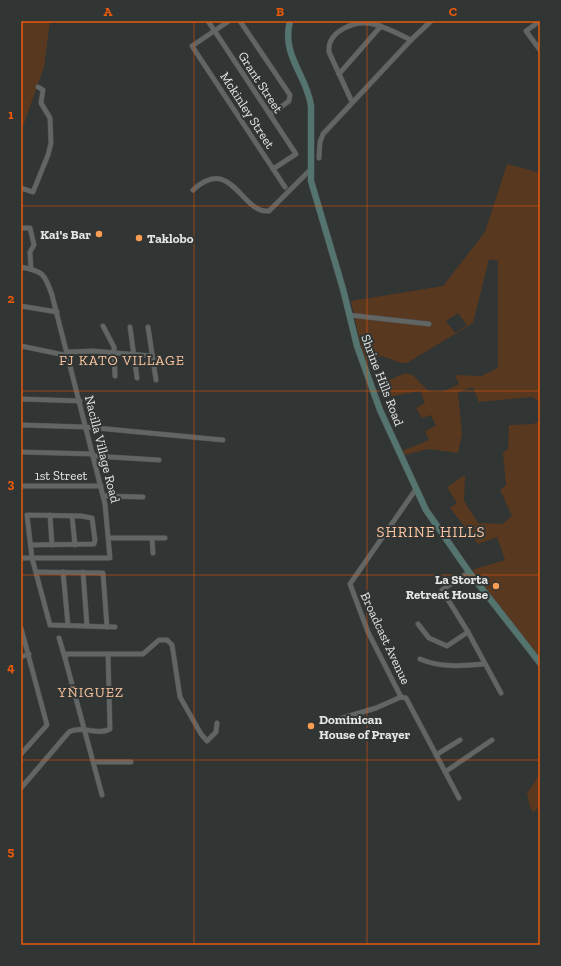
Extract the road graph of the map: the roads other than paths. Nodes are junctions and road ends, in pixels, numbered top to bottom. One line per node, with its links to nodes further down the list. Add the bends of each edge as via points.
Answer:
1 (208, 21): 8 (street, Grant Street)
2 (229, 21): 8 (street)
3 (240, 21): 14 (street, via 290,95 289,101)
4 (290, 21): 17 (street, Shrine Hills Road, via 290,52 310,101)
5 (431, 21): 9 (street)
6 (540, 22): 10 (street, via 526,31)
7 (381, 26): 9 (street); 11 (street); 11 (street, via 362,24 341,30 332,37 329,52)
8 (214, 31): 14 (street, Grant Street); 16 (street, Mckinley Street, via 192,46)
9 (411, 40): 13 (street)
10 (540, 50)
11 (339, 74): 13 (street)
12 (38, 87): 19 (street, via 43,90 41,102 50,118 51,147 34,192)
13 (352, 102): 15 (street, via 323,134)
14 (270, 115): 16 (street, Grant Street, via 296,154)
15 (319, 158)
16 (273, 169): 18 (street, Mckinley Street)
17 (310, 170): 20 (street, via 269,211 258,209 222,179 209,180); 26 (street, Shrine Hills Road)
18 (285, 187)
19 (21, 188)
20 (193, 190)
21 (21, 228): 23 (street, via 30,228 34,245 30,252)
22 (21, 267): 23 (street)
23 (32, 269): 25 (street, Nacilla Village Road, via 46,278)
24 (21, 306): 25 (street)
25 (57, 312): 33 (street, Nacilla Village Road)
26 (349, 315): 27 (street); 49 (street, Shrine Hills Road, via 370,384)
27 (429, 324)
28 (103, 326): 32 (street, via 113,343)
29 (130, 327): 34 (street)
30 (148, 327): 35 (street)
31 (21, 346): 33 (street)
32 (114, 352): 33 (street); 34 (street); 36 (street)
33 (68, 354): 40 (street, Nacilla Village Road)
34 (134, 354): 35 (street); 37 (street)
35 (152, 356): 38 (street)
36 (115, 376)
37 (137, 378)
38 (156, 380)
39 (21, 399): 40 (street)
40 (80, 401): 42 (street, Nacilla Village Road)
41 (21, 424): 42 (street)
42 (86, 427): 43 (street); 45 (street, Nacilla Village Road)
43 (223, 440)
44 (21, 452): 45 (street)
45 (93, 455): 46 (street); 48 (street, Nacilla Village Road)
46 (158, 460)
47 (21, 486): 48 (street, 1st Street)
48 (101, 486): 50 (street, Nacilla Village Road)
49 (416, 489): 66 (street, Shrine Hills Road, via 435,525); 83 (street, Broadcast Avenue, via 350,584 368,632)
50 (104, 496): 51 (street); 54 (street, Nacilla Village Road)
51 (143, 497)
52 (50, 515): 53 (street); 57 (street, via 27,515); 58 (street)
53 (72, 516): 59 (street); 59 (street, via 92,518 96,540 92,545)
54 (109, 538): 55 (street); 62 (street, Nacilla Village Road, via 110,558)
55 (152, 538): 56 (street); 60 (street)
56 (164, 538)
57 (30, 545): 58 (street); 62 (street)
58 (52, 545): 59 (street)
59 (74, 545)
60 (152, 553)
61 (21, 558): 62 (street, Nacilla Village Road)
62 (32, 558): 63 (street)
63 (36, 572): 64 (street); 68 (street, via 50,625)
64 (63, 572): 65 (street); 68 (street)
65 (83, 572): 69 (street); 70 (street, via 103,573)
66 (469, 572): 73 (street, via 442,590); 80 (street, Shrine Hills Road)
67 (418, 624): 73 (street, via 429,638 447,646)
68 (68, 626): 69 (street)
69 (87, 626): 70 (street)
70 (107, 627): 71 (street)
71 (115, 627)
72 (21, 628): 75 (street)
73 (468, 632): 81 (street)
74 (59, 638): 78 (street)
75 (29, 654): 77 (street); 89 (street, via 47,725)
76 (108, 654): 78 (street, via 69,654); 85 (street, via 143,654 159,640 167,640 172,644 180,698 207,741 216,732); 86 (street, via 111,727 104,731)
77 (21, 657)
78 (65, 658): 86 (street)
79 (420, 659): 81 (street, via 446,667)
80 (540, 663)
81 (484, 664): 82 (street)
82 (501, 693)
83 (401, 697): 84 (street, via 376,708); 90 (street, via 406,698)
84 (339, 719)
85 (216, 723)
86 (85, 730): 91 (street); 94 (street, via 69,732)
87 (460, 740): 90 (street)
88 (492, 740): 93 (street)
89 (21, 754)
90 (436, 755): 93 (street)
91 (95, 762): 92 (street); 95 (street)
92 (131, 762)
93 (445, 772): 96 (street)
94 (21, 788)
95 (102, 795)
96 (459, 798)

